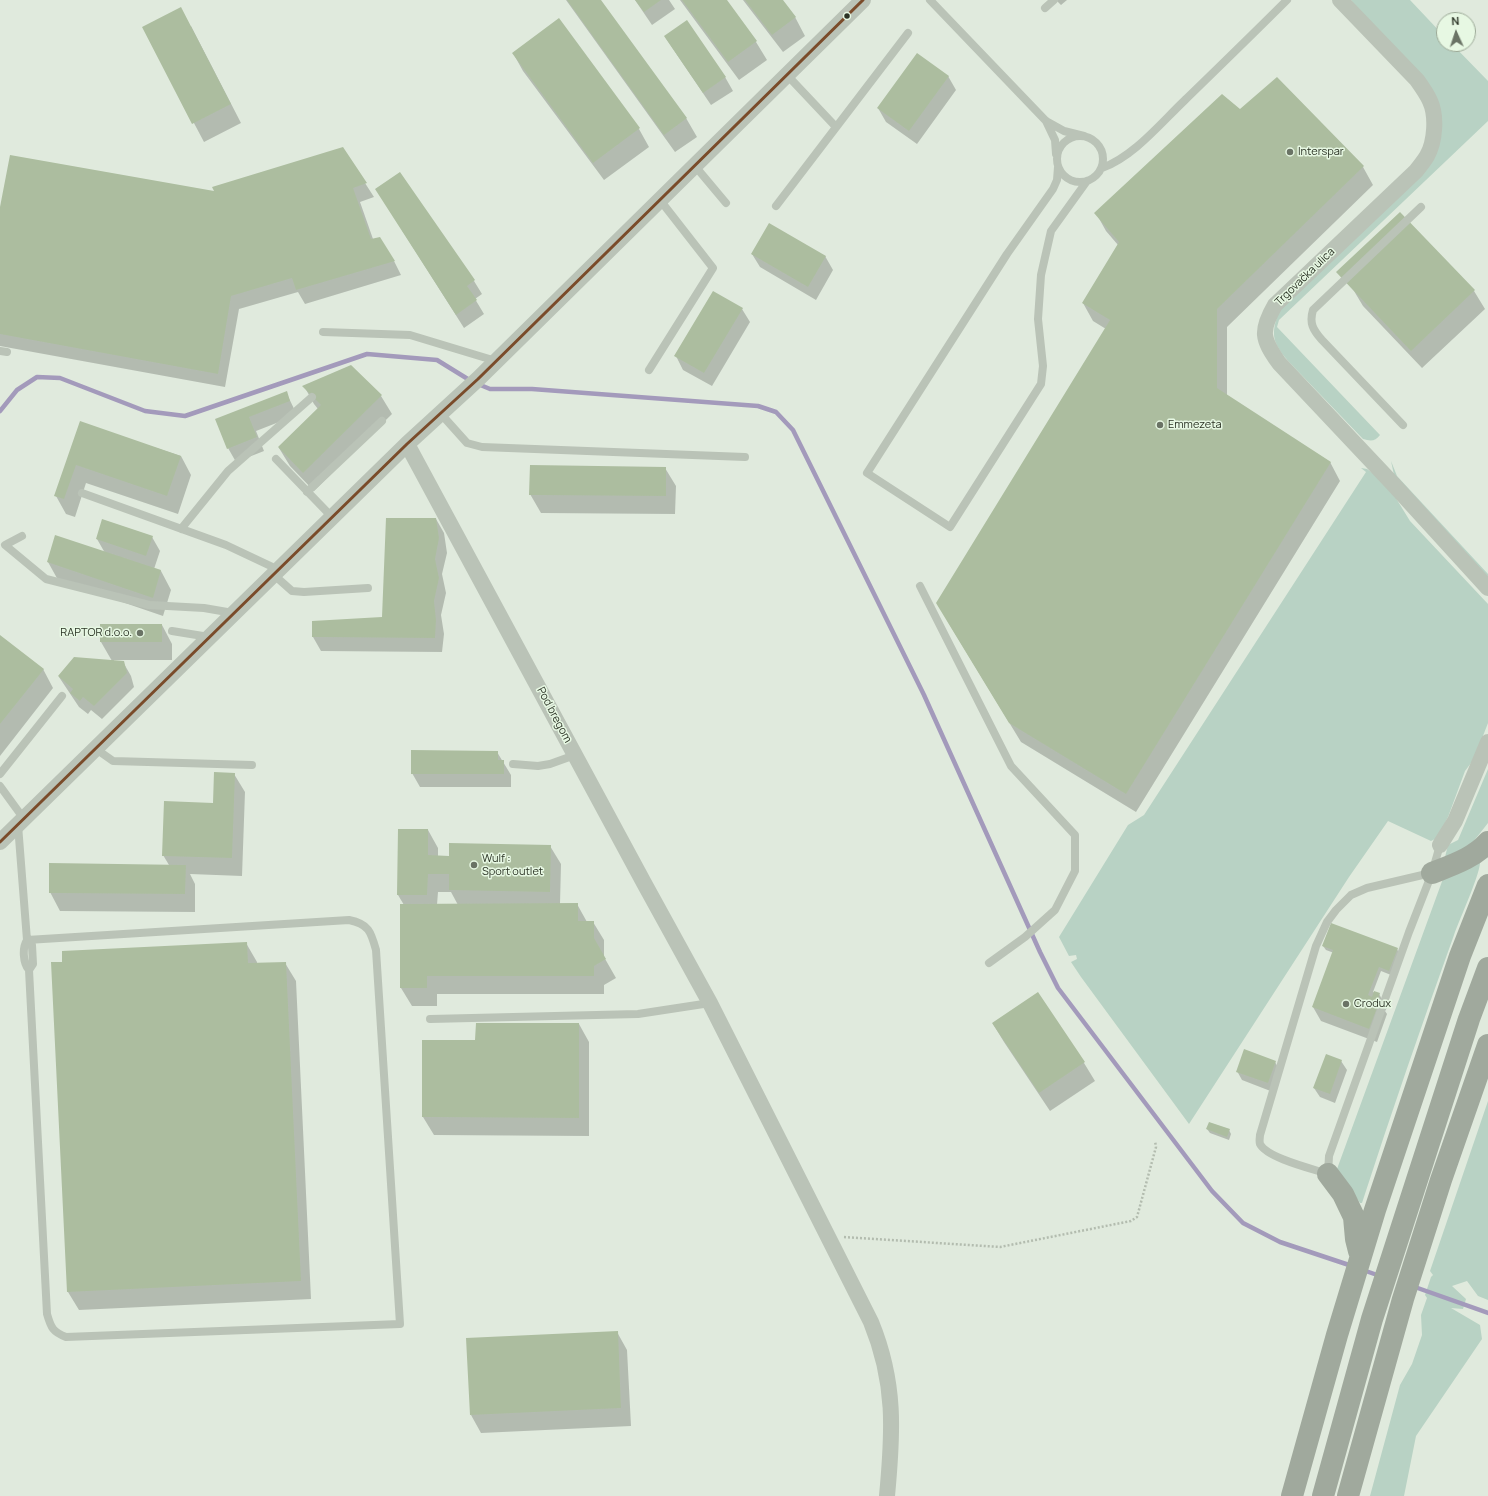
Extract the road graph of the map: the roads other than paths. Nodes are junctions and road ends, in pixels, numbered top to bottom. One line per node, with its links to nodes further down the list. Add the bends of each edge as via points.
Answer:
1 (863, 0): 8 (street)
2 (930, 0): 9 (lane)
3 (1054, 0): 6 (lane)
4 (1287, 0): 14 (lane, via 1151,133 1124,157)
5 (1340, 0): 38 (street, Trgovačka ulica, via 1425,91 1431,103 1434,121 1432,144 1416,171 1275,305 1267,319 1265,338 1279,363)
6 (1045, 8)
7 (908, 33): 10 (lane)
8 (787, 75): 10 (lane); 13 (street)
9 (1046, 121): 11 (lane, via 1064,131); 12 (lane, via 1055,140)
10 (836, 127): 18 (lane)
11 (1084, 136): 12 (lane, via 1077,135 1065,141 1057,153); 14 (lane, via 1091,138 1101,148)
12 (1058, 163): 15 (lane, via 1062,173 1073,181); 15 (lane, via 1057,180 1053,190 1007,254 867,474 950,527 1041,384 1043,366 1038,319 1041,275 1051,231)
13 (695, 166): 16 (street); 17 (lane)
14 (1102, 168): 15 (lane)
15 (1087, 181)
16 (660, 200): 21 (street); 22 (lane, via 713,268)
17 (726, 203)
18 (776, 206)
19 (1421, 207): 26 (lane, via 1313,310 1310,318 1312,328 1322,340)
20 (323, 332): 21 (lane, via 410,335)
21 (496, 361): 24 (street)
22 (649, 370)
23 (312, 397): 33 (lane, via 228,471)
24 (440, 414): 27 (street); 28 (lane, via 467,443 482,447)
25 (382, 421): 30 (lane)
26 (1403, 426)
27 (407, 444): 32 (street); 45 (street, Pod bregom)
28 (745, 457)
29 (276, 459): 30 (lane)
30 (307, 492): 32 (lane)
31 (82, 493): 33 (lane)
32 (332, 518): 35 (street)
33 (181, 529): 35 (lane, via 226,545)
34 (22, 536): 39 (lane, via 5,545 46,579 149,605 204,608)
35 (276, 572): 37 (lane, via 292,591); 39 (street)
36 (920, 586): 57 (lane, via 1011,766 1075,835 1075,872 1055,910)
37 (368, 588)
38 (1488, 588)
39 (234, 613): 41 (street)
40 (172, 631): 41 (lane)
41 (210, 637): 44 (street)
42 (62, 696): 48 (lane)
43 (1488, 742): 53 (street, via 1454,821)
44 (96, 749): 47 (lane, via 113,761); 50 (street)
45 (575, 755): 46 (lane, via 538,766); 59 (street, Pod bregom)
46 (513, 764)
47 (252, 765)
48 (0, 774)
49 (0, 786): 50 (lane)
50 (21, 822): 51 (street); 56 (lane)
51 (0, 842)
52 (1488, 842): 54 (highway, via 1472,856)
53 (1440, 845): 54 (lane)
54 (1432, 873): 62 (lane, via 1329,1156); 62 (lane, via 1367,888 1351,895 1327,922 1316,946 1260,1134 1260,1143 1274,1156)
55 (1488, 885): 63 (highway, via 1460,956)
56 (27, 940): 56 (lane, via 349,920 367,928 376,950 400,1324 66,1337 50,1326 47,1314 29,970 33,964 32,944)
57 (990, 963)
58 (1488, 968): 66 (highway, via 1380,1293)
59 (710, 1003): 60 (lane, via 638,1014); 64 (street, Pod bregom, via 880,1343 891,1403 892,1443)
60 (430, 1019)
61 (1488, 1045): 67 (highway, via 1403,1299)
62 (1328, 1174): 63 (highway, via 1343,1194 1354,1217)
63 (1360, 1258): 65 (highway)
64 (887, 1496)
65 (1292, 1496)
66 (1323, 1496)
67 (1348, 1496)

